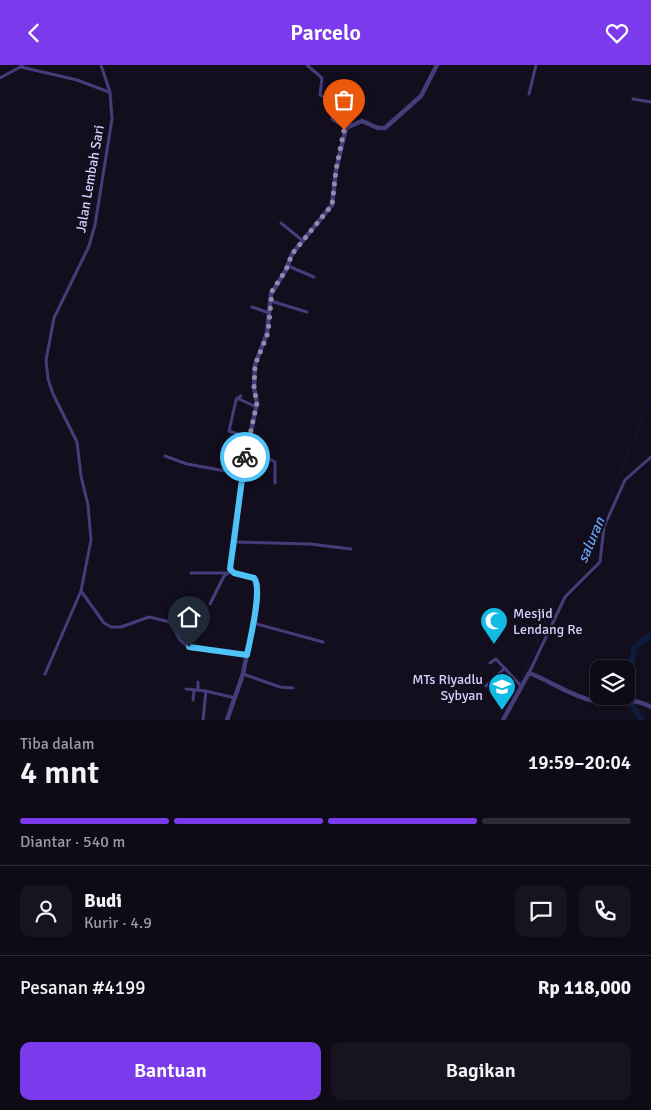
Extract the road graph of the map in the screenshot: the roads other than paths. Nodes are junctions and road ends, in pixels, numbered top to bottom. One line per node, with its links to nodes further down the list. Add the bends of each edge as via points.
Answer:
1 (101, 65): 7 (street, Jalan Lembah Sari)
2 (307, 65): 11 (street, via 322,78 320,95 338,103 332,119)
3 (437, 65): 11 (street, via 421,96 385,128 364,121)
4 (536, 65): 8 (street)
5 (23, 66): 6 (street); 7 (street)
6 (0, 78)
7 (110, 92): 32 (street, Jalan Lembah Sari, via 112,123 92,236 56,313 46,360 53,394 77,442 89,512 91,540)
8 (529, 94)
9 (634, 99): 10 (street)
10 (651, 102)
11 (346, 127): 13 (street, via 332,205)
12 (281, 223): 13 (street)
13 (304, 241): 14 (street, via 292,254)
14 (288, 266): 15 (street); 16 (street, via 273,288)
15 (314, 277)
16 (270, 301): 18 (street); 19 (street)
17 (252, 307): 19 (street)
18 (307, 312)
19 (269, 313): 22 (street, via 267,336 255,365)
20 (241, 396): 21 (street)
21 (237, 398): 22 (street); 23 (street, via 229,431)
22 (256, 407): 23 (street)
23 (248, 439): 26 (street); 27 (street, via 259,453 275,462)
24 (165, 456): 26 (street, via 187,464)
25 (651, 457): 39 (street, via 625,480 605,522 600,562 565,597)
26 (242, 474): 28 (street)
27 (275, 483)
28 (235, 542): 29 (street); 30 (street)
29 (351, 549)
30 (229, 572): 31 (street); 33 (street); 34 (street, via 256,579 258,594)
31 (191, 573)
32 (81, 591): 36 (street, via 104,623 111,627 152,617 170,622 180,640 189,647); 40 (street, Jalan Lembah Sari)
33 (210, 604)
34 (253, 623): 35 (street); 36 (street)
35 (324, 642)
36 (247, 655): 41 (street)
37 (490, 663): 38 (street, via 496,659)
38 (505, 668): 43 (street); 44 (street)
39 (529, 673): 43 (street); 51 (street, via 582,698 600,702 636,701)
40 (45, 674)
41 (243, 674): 45 (street, via 280,687); 49 (street)
42 (198, 682): 47 (street)
43 (520, 685): 54 (street)
44 (486, 686)
45 (293, 688)
46 (186, 689): 47 (street)
47 (196, 690): 48 (street); 50 (street)
48 (206, 691): 49 (street); 52 (street)
49 (236, 698): 53 (street)
50 (193, 700)
51 (651, 707)
52 (203, 720)
53 (227, 720)
54 (503, 720)

